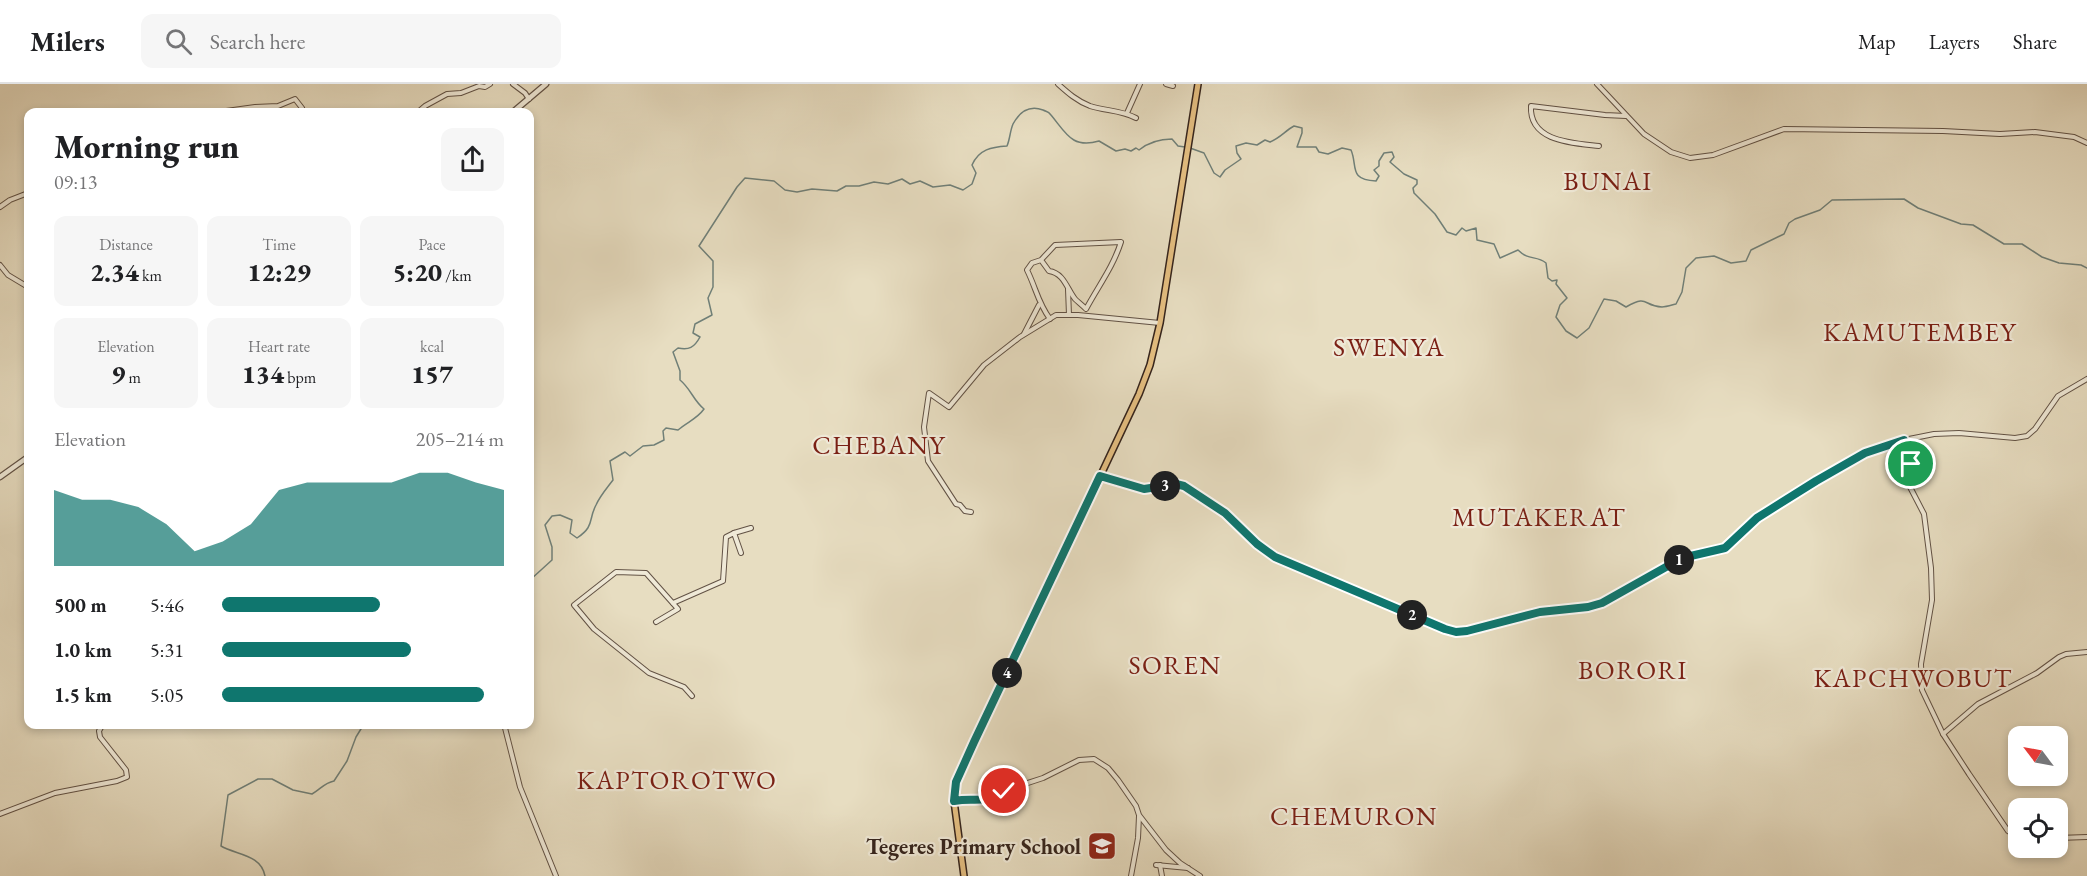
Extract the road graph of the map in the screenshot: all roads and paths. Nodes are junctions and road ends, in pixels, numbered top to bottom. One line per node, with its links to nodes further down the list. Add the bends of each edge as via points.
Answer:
1 (490, 84): 13 (street, via 447,94)
2 (513, 84): 10 (street)
3 (546, 84): 10 (street)
4 (1058, 84): 15 (street, via 1090,106)
5 (1140, 84): 15 (street)
6 (1166, 84): 9 (street)
7 (1198, 84): 29 (main road)
8 (1597, 84): 16 (street)
9 (1173, 86)
10 (529, 99): 14 (street)
11 (248, 108): 12 (street, via 278,106 295,99)
12 (302, 108)
13 (422, 108)
14 (518, 108)
15 (1127, 113): 17 (street)
16 (1627, 116): 18 (street, via 1657,143 1690,158 1713,155 1784,129 2035,132 2074,137); 19 (street, via 1531,106 1532,119 1546,134 1562,141)
17 (1136, 118)
18 (2087, 143)
19 (1599, 146)
20 (24, 195): 21 (street)
21 (0, 207)
22 (1041, 260): 25 (street); 25 (street, via 1055,245 1121,242 1114,263 1086,309); 26 (street, via 1027,270)
23 (0, 265): 24 (street)
24 (24, 284)
25 (1068, 289): 27 (street)
26 (1039, 304): 28 (street); 30 (street)
27 (1069, 315): 28 (street); 29 (street)
28 (1050, 319): 30 (street)
29 (1160, 323): 34 (main road, via 1139,394)
30 (1024, 335): 36 (street, via 984,365 949,406 929,393 924,427 928,460 956,504)
31 (2087, 379): 32 (street, via 2058,396 2027,436 1959,433)
32 (1904, 440): 34 (street, via 1865,453 1816,481 1757,518 1725,548 1682,558 1602,603 1540,612 1461,632 1445,629 1275,557 1225,513 1184,486 1144,489); 46 (street, via 1911,464 1910,487 1924,514 1931,568 1932,600 1921,681)
33 (24, 460): 35 (street)
34 (1100, 476): 47 (main road, via 956,782)
35 (0, 477)
36 (971, 512)
37 (752, 528): 38 (street)
38 (734, 533): 39 (street); 40 (street, via 726,537 723,581)
39 (741, 553)
40 (673, 603): 41 (street, via 678,609); 43 (street, via 646,573 616,572 574,605 594,629 621,651 650,673 684,687)
41 (656, 622)
42 (2087, 652): 46 (street, via 2059,657 1978,704)
43 (692, 696)
44 (100, 729): 48 (street, via 100,737 126,770 127,777 55,793)
45 (505, 729): 54 (street, via 520,787)
46 (1943, 734): 50 (street)
47 (954, 801): 49 (street, via 987,800 1090,758 1113,773); 55 (main road)
48 (0, 813)
49 (1139, 815): 53 (street, via 1172,857); 56 (street)
50 (2008, 830)
51 (2087, 837): 52 (street)
52 (2068, 838)
53 (1189, 868): 57 (street, via 1158,865); 58 (street)
54 (556, 876)
55 (964, 876)
56 (1131, 876)
57 (1162, 876)
58 (1200, 876)

